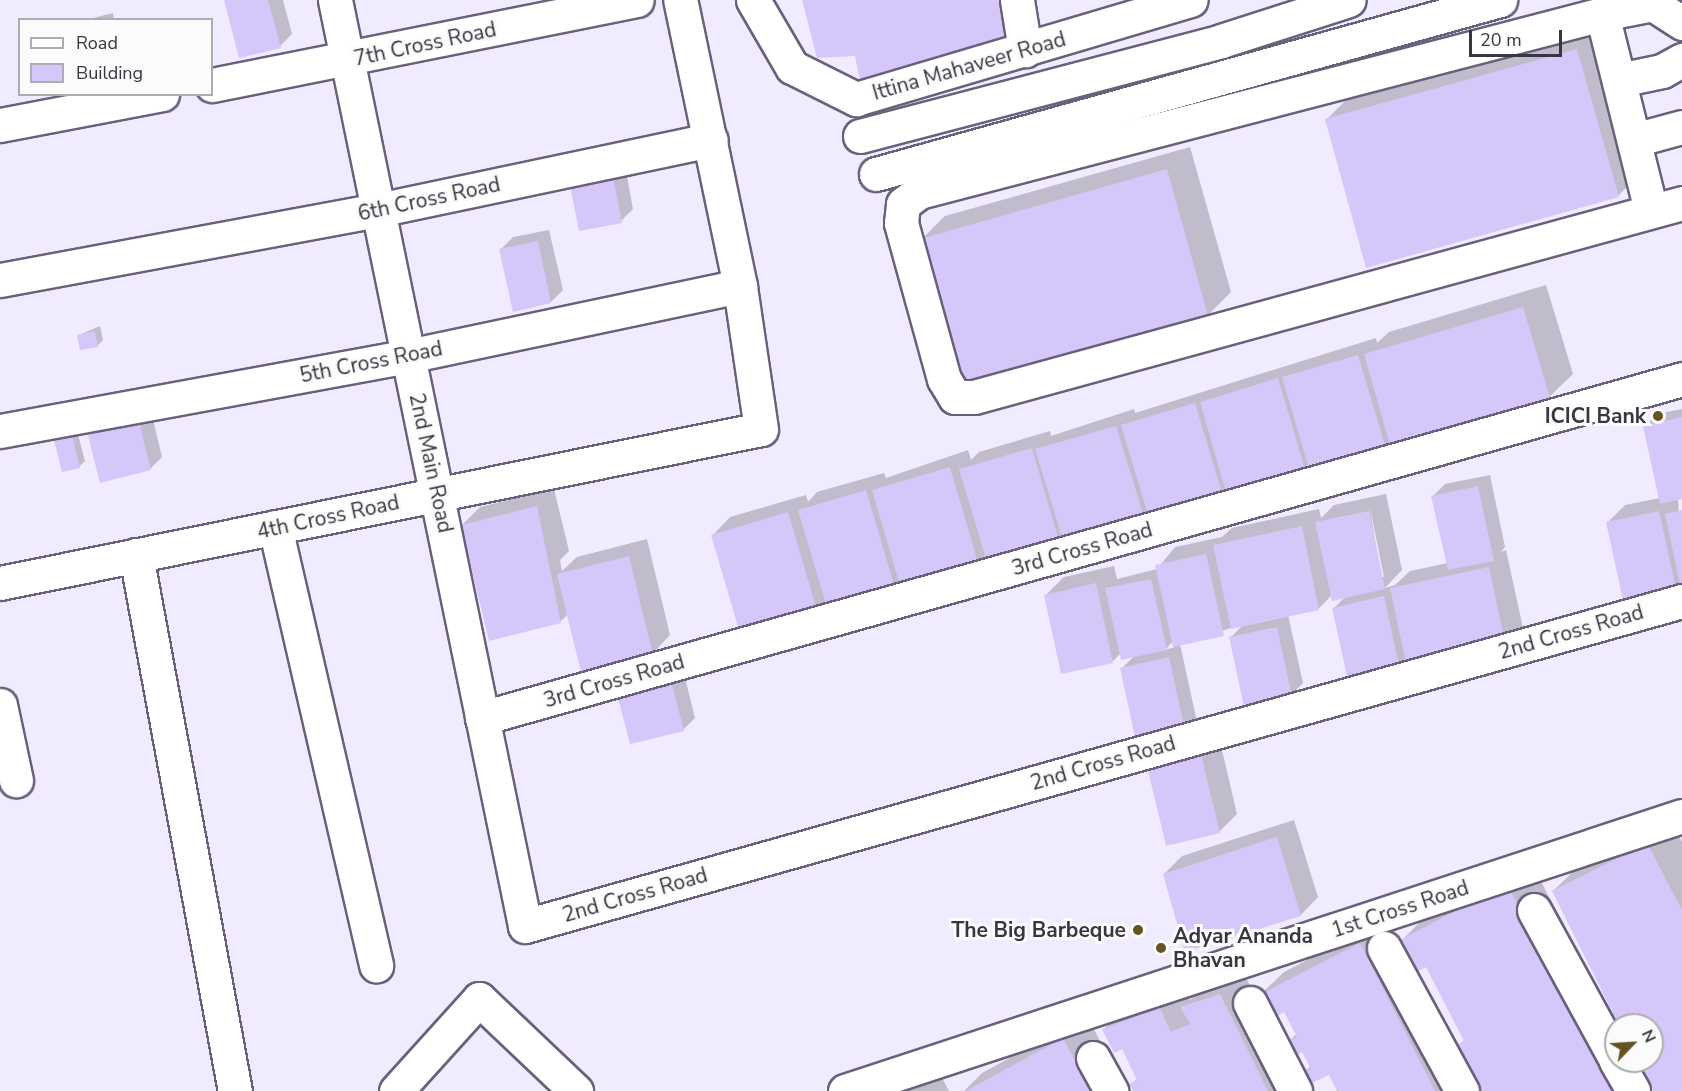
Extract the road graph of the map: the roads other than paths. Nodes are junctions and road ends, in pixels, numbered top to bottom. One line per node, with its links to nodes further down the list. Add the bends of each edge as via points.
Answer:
1 (335, 0): 12 (street, 2nd Main Road)
2 (638, 0): 12 (street, 7th Cross Road)
3 (680, 0): 20 (street)
4 (753, 0): 11 (street, Ittina Mahaveer Road, via 792,68 855,99)
5 (1017, 0): 11 (street)
6 (1191, 0): 11 (street, Ittina Mahaveer Road)
7 (1349, 0): 19 (street, via 1221,41)
8 (1500, 0): 22 (street)
9 (1602, 14): 10 (street, via 1653,4); 14 (street); 23 (street, via 919,192 903,204 901,223 944,379 955,397 974,397)
10 (1682, 23)
11 (1025, 50)
12 (348, 60): 15 (street, 7th Cross Road); 24 (street, 2nd Main Road)
13 (1682, 60): 14 (street, via 1662,71)
14 (1619, 80): 21 (street)
15 (213, 85)
16 (152, 96): 17 (street)
17 (0, 125)
18 (1682, 127): 21 (street)
19 (860, 136)
20 (711, 140): 24 (street, 6th Cross Road); 26 (street)
21 (1634, 140): 23 (street)
22 (876, 174)
23 (1667, 206)
24 (378, 210): 25 (street, 6th Cross Road); 27 (street, 2nd Main Road)
25 (0, 280)
26 (740, 286): 27 (street, 5th Cross Road); 30 (street, 4th Cross Road, via 761,429)
27 (408, 356): 29 (street, 5th Cross Road); 30 (street, 2nd Main Road)
28 (1682, 379): 36 (street, 3rd Cross Road)
29 (0, 431)
30 (438, 494): 31 (street, 4th Cross Road); 36 (street, 2nd Main Road)
31 (275, 527): 32 (street, 4th Cross Road); 42 (street)
32 (136, 555): 33 (street, 4th Cross Road); 47 (street)
33 (0, 583)
34 (1682, 601): 40 (street, 2nd Cross Road)
35 (0, 705): 37 (street)
36 (482, 718): 40 (street, 2nd Main Road)
37 (16, 780)
38 (1682, 816): 50 (street, 1st Cross Road)
39 (1534, 910): 44 (street)
40 (525, 926)
41 (1384, 948): 53 (street)
42 (376, 966)
43 (1250, 1003): 52 (street)
44 (1604, 1038)
45 (1093, 1058): 51 (street)
46 (1623, 1073): 54 (street)
47 (236, 1091)
48 (396, 1091): 49 (street, via 479,999)
49 (576, 1091)
50 (845, 1091)
51 (1111, 1091)
52 (1295, 1091)
53 (1462, 1091)
54 (1633, 1091)

